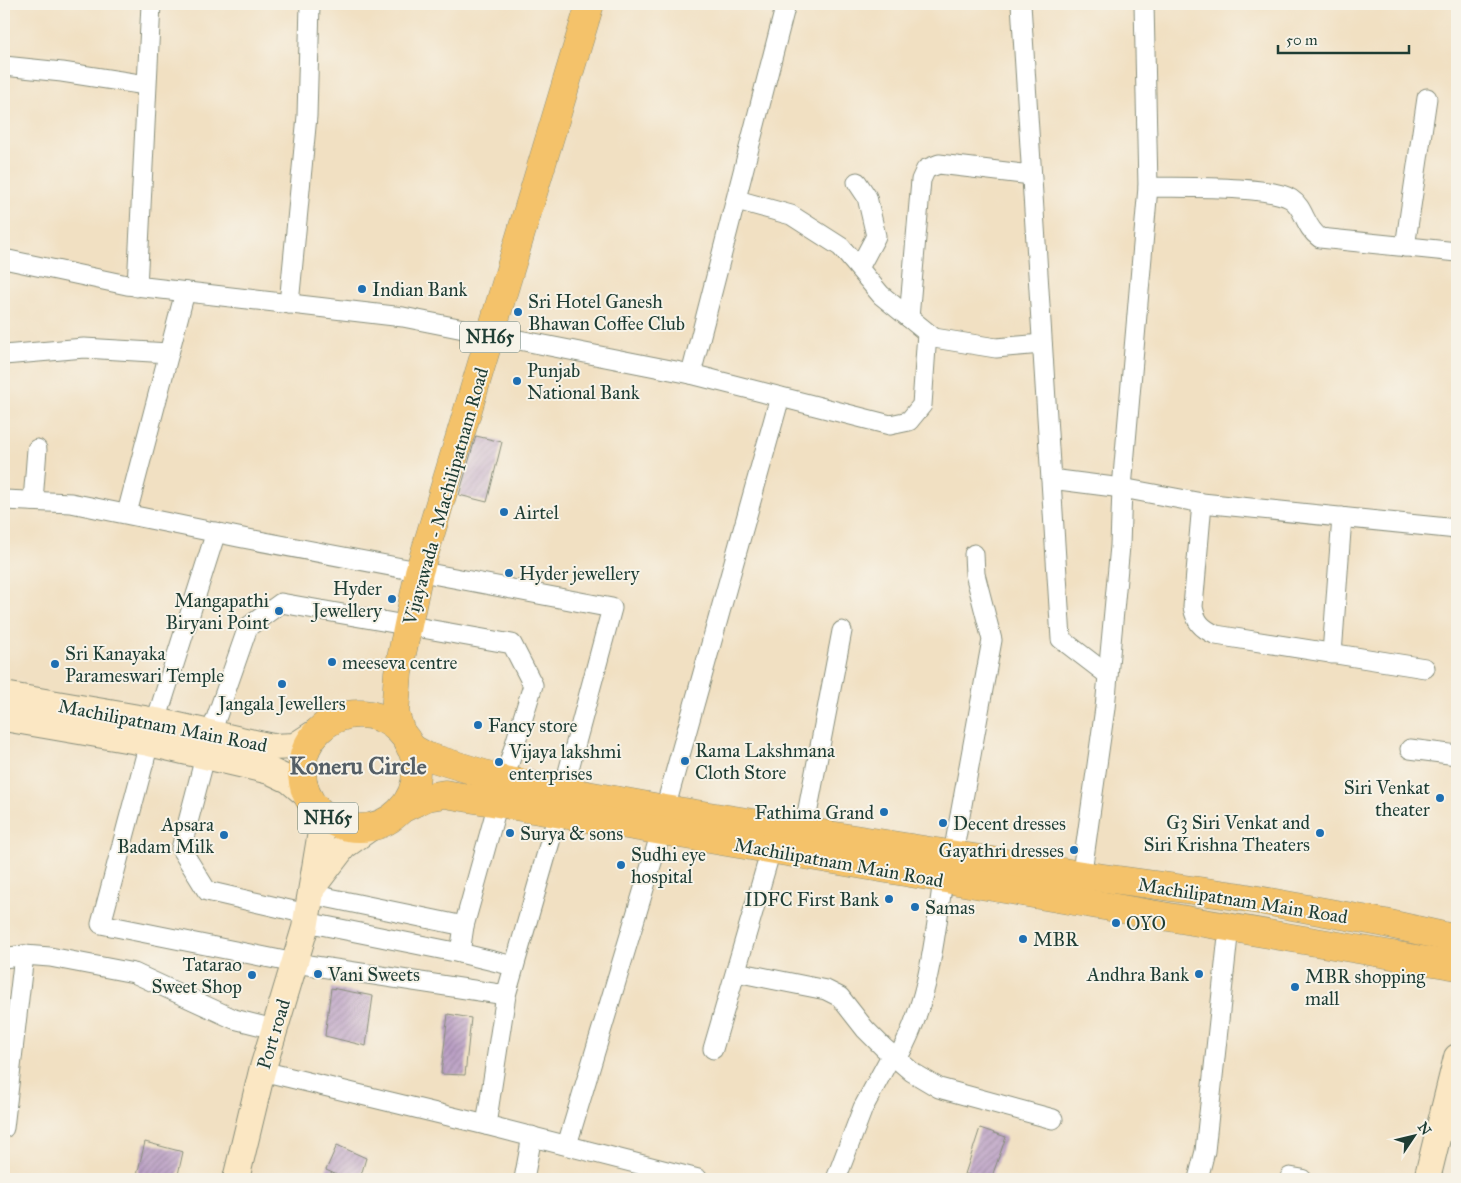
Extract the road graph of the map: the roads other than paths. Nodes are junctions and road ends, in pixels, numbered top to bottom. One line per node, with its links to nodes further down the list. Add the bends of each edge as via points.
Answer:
1 (151, 4): 8 (street)
2 (310, 4): 20 (street, via 307,116)
3 (590, 4): 23 (main road, Vijayawada - Machilipatnam Road / NH65)
4 (786, 4): 13 (street)
5 (1021, 4): 10 (street)
6 (1144, 4): 12 (street)
7 (4, 66): 8 (street)
8 (146, 84): 18 (street)
9 (1427, 98): 14 (street)
10 (1031, 175): 21 (street, via 939,164 926,169 920,180); 24 (street)
11 (857, 182): 17 (street, via 867,197 876,236)
12 (1148, 188): 14 (street, via 1261,191 1284,195 1293,200 1312,233 1320,238); 31 (street)
13 (737, 200): 17 (street, via 791,215 841,247); 27 (street)
14 (1405, 247): 15 (street)
15 (1457, 252)
16 (4, 259): 18 (street)
17 (859, 268): 21 (street, via 881,295)
18 (137, 286): 19 (street)
19 (185, 292): 20 (street); 25 (street)
20 (289, 304): 23 (street, via 403,318)
21 (909, 318): 22 (street)
22 (927, 333): 24 (street, via 934,338 996,348); 28 (street, via 922,406 909,421 890,425)
23 (492, 334): 27 (street); 40 (main road, Vijayawada - Machilipatnam Road / NH65)
24 (1042, 344): 30 (street)
25 (169, 353): 26 (street, via 84,348); 35 (street)
26 (4, 355)
27 (691, 374): 28 (street)
28 (780, 397): 60 (street)
29 (37, 449): 33 (street)
30 (1051, 479): 31 (street); 46 (street, via 1061,639)
31 (1122, 488): 34 (street); 46 (street)
32 (4, 500): 33 (street)
33 (33, 501): 35 (street, via 71,503)
34 (1202, 503): 36 (street); 43 (street, via 1193,607 1202,628 1216,635)
35 (127, 513): 38 (street)
36 (1342, 517): 37 (street); 43 (street)
37 (1457, 529)
38 (216, 532): 40 (street); 51 (street)
39 (974, 554): 64 (street, via 977,581 992,640)
40 (419, 572): 41 (main road, Vijayawada - Machilipatnam Road / NH65); 57 (street, via 612,608)
41 (407, 626): 45 (main road, Vijayawada - Machilipatnam Road / NH65); 53 (street, via 280,602 248,626); 56 (street, via 512,644 533,685)
42 (842, 631): 62 (street)
43 (1332, 654): 44 (street)
44 (1425, 668)
45 (398, 673): 48 (main road, Vijayawada - Machilipatnam Road / NH65, via 376,707); 52 (main road, Vijayawada - Machilipatnam Road / NH65, via 395,713)
46 (1108, 675): 65 (street)
47 (4, 695): 51 (street, Machilipatnam Main Road)
48 (364, 714): 50 (main road, NH65, via 347,715); 52 (main road, NH65, via 384,720)
49 (4, 718): 51 (street, Machilipatnam Main Road)
50 (318, 731): 53 (street, Machilipatnam Main Road, via 295,746); 58 (main road, NH65, via 302,762 302,779)
51 (152, 732): 53 (street, Machilipatnam Main Road); 75 (street, via 101,924)
52 (405, 739): 56 (main road, Machilipatnam Main Road, via 426,756); 59 (main road, NH65, via 415,762 415,779 411,795)
53 (208, 745): 58 (street, Machilipatnam Main Road, via 289,780); 68 (street, via 181,849 207,891)
54 (1410, 749): 55 (street)
55 (1457, 755)
56 (501, 791): 57 (main road, Machilipatnam Main Road); 59 (main road, Machilipatnam Main Road, via 428,797); 69 (street)
57 (560, 802): 60 (main road, Machilipatnam Main Road); 76 (street)
58 (313, 804): 61 (main road, NH65, via 334,822 352,828); 68 (street, Port road, via 320,832)
59 (402, 809): 61 (main road, NH65)
60 (663, 820): 62 (main road, Machilipatnam Main Road); 63 (main road, Machilipatnam Main Road); 89 (street)
61 (371, 827): 68 (street, Port road, via 344,846)
62 (804, 830): 64 (main road, Machilipatnam Main Road)
63 (771, 850): 66 (main road, Machilipatnam Main Road); 78 (street)
64 (953, 854): 65 (main road, Machilipatnam Main Road)
65 (1082, 875): 67 (street); 71 (main road, Machilipatnam Main Road, via 1236,896)
66 (943, 880): 67 (main road, Machilipatnam Main Road); 82 (street, via 928,982 906,1043)
67 (1078, 903): 70 (main road, Machilipatnam Main Road)
68 (309, 905): 69 (street); 72 (street); 75 (street, Port road)
69 (464, 926): 72 (street)
70 (1229, 927): 77 (main road, Machilipatnam Main Road); 94 (street, via 1205,1151)
71 (1457, 938)
72 (460, 953): 76 (street)
73 (24, 955): 74 (street); 80 (street, via 134,973 234,1019); 87 (street)
74 (4, 958)
75 (296, 963): 79 (street); 80 (street, Port road)
76 (514, 966): 79 (street)
77 (1457, 966)
78 (736, 972): 81 (street); 82 (street, via 826,990 840,997 865,1029)
79 (506, 996): 86 (street)
80 (274, 1029): 84 (street, Port road)
81 (714, 1049)
82 (894, 1056): 85 (street, via 912,1072 939,1088); 93 (street, via 863,1108)
83 (1457, 1057): 95 (street)
84 (262, 1072): 86 (street); 90 (street, Port road)
85 (1053, 1119)
86 (486, 1125): 88 (street)
87 (4, 1128)
88 (532, 1136): 89 (street); 91 (street)
89 (567, 1145): 92 (street)
90 (236, 1179)
91 (524, 1179)
92 (698, 1179)
93 (836, 1179)
94 (1198, 1179)
95 (1427, 1179)

